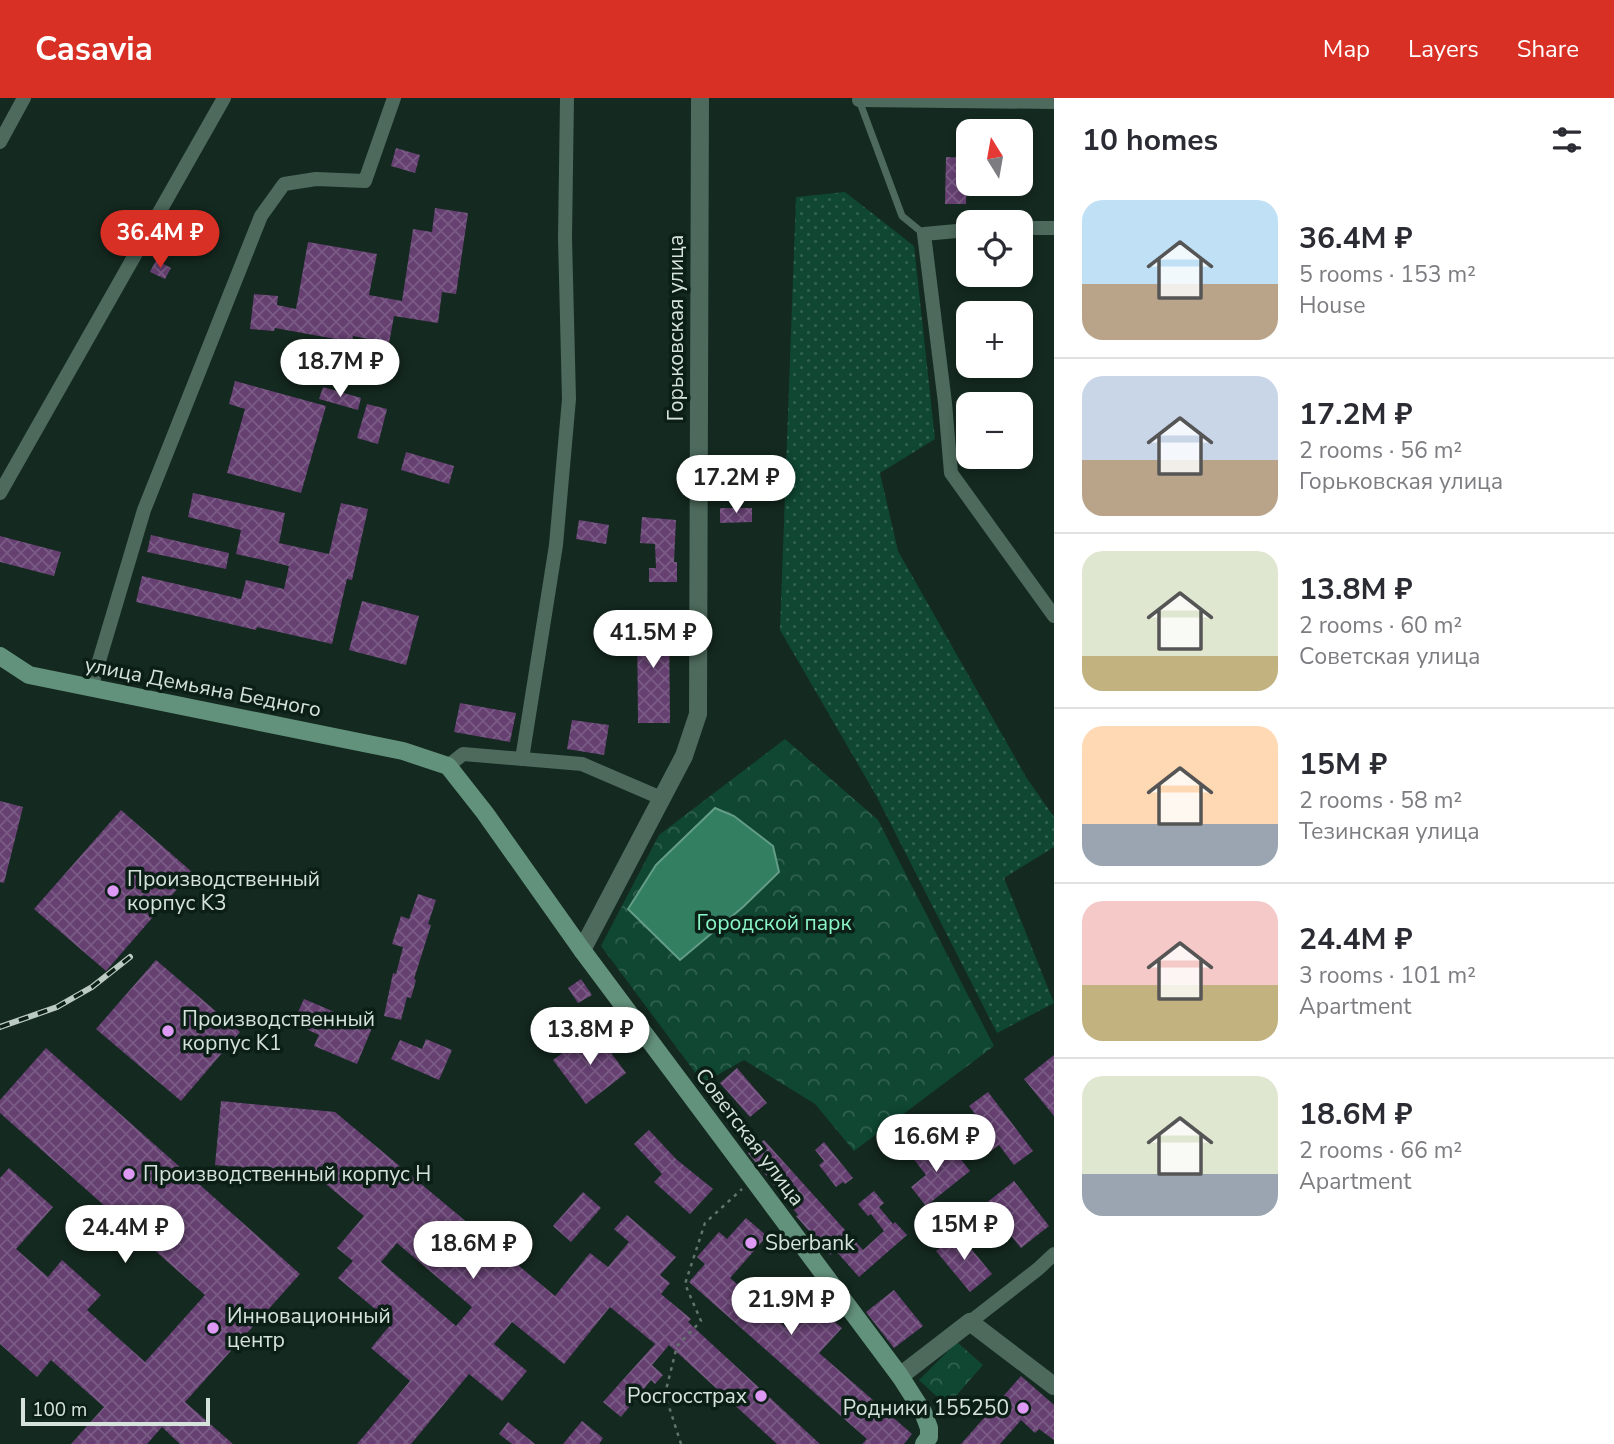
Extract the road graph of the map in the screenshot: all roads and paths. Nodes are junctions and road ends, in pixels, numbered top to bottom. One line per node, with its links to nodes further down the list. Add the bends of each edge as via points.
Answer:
1 (24, 98): 8 (street)
2 (224, 98): 13 (street)
3 (394, 98): 16 (street, via 365,181 316,179 284,184 261,216 144,510)
4 (567, 98): 17 (street, via 569,399 556,545)
5 (700, 98): 19 (street, Горьковская улица, via 698,714 684,756)
6 (859, 100): 7 (street); 12 (lane, via 902,216)
7 (1054, 103)
8 (0, 142)
9 (1054, 228): 10 (street)
10 (1033, 229)
11 (956, 231): 12 (street)
12 (924, 234): 14 (street, via 951,473)
13 (0, 493)
14 (1054, 616)
15 (0, 657): 16 (main road, улица Демьяна Бедного, via 29,675)
16 (91, 688): 18 (main road, улица Демьяна Бедного, via 403,751)
17 (522, 759): 18 (street, via 463,754); 19 (street, via 582,764)
18 (448, 766): 20 (main road, Советская улица)
19 (661, 798): 20 (street, Горьковская улица)
20 (582, 950): 21 (main road, Советская улица)
21 (753, 1179): 24 (main road, Советская улица); 26 (path, via 705,1223 685,1283 701,1321 677,1346 664,1394)
22 (1054, 1254): 23 (street)
23 (970, 1322): 24 (street); 25 (street)
24 (900, 1376): 27 (main road, Советская улица, via 926,1420 929,1437)
25 (1054, 1386)
26 (681, 1444)
27 (924, 1444)

